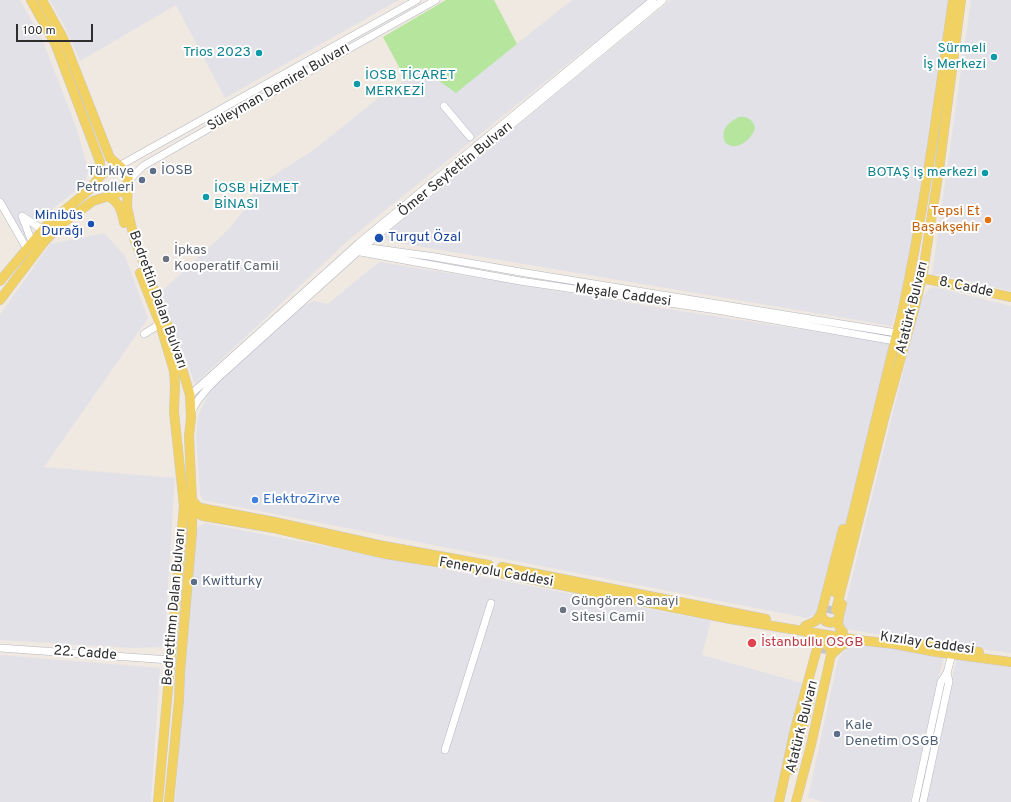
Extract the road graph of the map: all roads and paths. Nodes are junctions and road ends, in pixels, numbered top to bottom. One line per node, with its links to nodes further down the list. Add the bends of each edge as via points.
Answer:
1 (31, 0): 12 (main road, via 55,43 95,147 100,162)
2 (42, 0): 11 (main road, via 63,38 110,158)
3 (417, 0): 11 (street, Süleyman Demirel Bulvarı)
4 (436, 0): 13 (street, Süleyman Demirel Bulvarı, via 143,166)
5 (653, 0): 17 (street, Ömer Seyfettin Bulvarı)
6 (663, 0): 17 (street, Ömer Seyfettin Bulvarı)
7 (953, 0): 26 (main road, Atatürk Bulvarı, via 920,226)
8 (961, 0): 20 (main road, Atatürk Bulvarı)
9 (444, 106): 10 (street)
10 (470, 137)
11 (120, 166): 12 (main road, Süleyman Demirel Bulvarı); 13 (main road, via 127,174)
12 (98, 177): 16 (main road, Süleyman Demirel Bulvarı, via 89,190)
13 (128, 184): 14 (main road, Süleyman Demirel Bulvarı, via 121,192); 28 (main road, Bedrettin Dalan Bulvarı, via 127,207 134,238 174,342)
14 (107, 196): 23 (main road, Süleyman Demirel Bulvarı, via 93,201 60,225); 24 (main road, Bedrettin Dalan Bulvarı, via 121,209 134,255)
15 (0, 202): 18 (street)
16 (43, 230): 18 (main road, Süleyman Demirel Bulvarı); 18 (street, via 22,216)
17 (361, 245): 19 (street, Ömer Seyfettin Bulvarı); 26 (street, Meşale Caddesi)
18 (29, 246): 21 (main road, Süleyman Demirel Bulvarı)
19 (354, 250): 26 (street, Meşale Caddesi, via 520,281); 28 (street, Ömer Seyfettin Bulvarı); 30 (street, Ömer Seyfettin Bulvarı, via 221,375 199,399)
20 (922, 278): 22 (main road, 8. Cadde); 27 (main road, Atatürk Bulvarı)
21 (0, 281)
22 (1011, 297)
23 (0, 300)
24 (160, 324): 25 (street); 29 (main road, Bedrettin Dalan Bulvarı, via 174,371)
25 (144, 334)
26 (896, 337): 27 (main road); 32 (main road, Atatürk Bulvarı)
27 (905, 344): 39 (main road, Atatürk Bulvarı, via 885,415 882,445)
28 (190, 395): 29 (main road); 30 (main road, Bedrettin Dalan Bulvarı)
29 (174, 412): 30 (main road, via 178,420); 33 (main road, Bedrettimn Dalan Bulvarı)
30 (190, 416): 31 (main road, Bedrettimn Dalan Bulvarı)
31 (189, 432): 33 (main road, via 182,428); 34 (main road, Bedrettimn Dalan Bulvarı)
32 (872, 433): 39 (main road, Atatürk Bulvarı); 40 (main road, via 861,460)
33 (177, 437): 35 (main road, Bedrettimn Dalan Bulvarı)
34 (192, 500): 35 (main road, Bedrettimn Dalan Bulvarı); 41 (main road, Feneryolu Caddesi, via 200,508)
35 (188, 508): 36 (main road, Feneryolu Caddesi); 37 (main road, Bedrettimn Dalan Bulvarı); 48 (main road, Bedrettimn Dalan Bulvarı)
36 (205, 516): 37 (main road, via 200,517 192,525); 41 (main road, Feneryolu Caddesi, via 273,528 385,554 480,569 695,615)
37 (192, 532): 53 (main road, Bedrettimn Dalan Bulvarı)
38 (490, 602): 51 (street)
39 (835, 611): 40 (main road, via 835,622 824,620); 42 (main road, via 838,626)
40 (821, 614): 41 (main road)
41 (805, 628): 42 (main road, Feneryolu Caddesi); 43 (main road, Feneryolu Caddesi); 45 (main road)
42 (843, 632): 47 (main road, Kızılay Caddesi)
43 (858, 640): 45 (main road); 46 (main road, Kızılay Caddesi)
44 (0, 648): 48 (street, 22. Cadde)
45 (824, 652): 54 (main road, via 795,729); 55 (main road, Atatürk Bulvarı); 56 (main road, Atatürk Bulvarı); 57 (main road, via 811,745)
46 (952, 654): 49 (main road, Kızılay Caddesi); 50 (street)
47 (1011, 656)
48 (170, 660): 52 (main road, Bedrettimn Dalan Bulvarı)
49 (1011, 662)
50 (947, 672): 58 (street, via 941,682); 59 (street, via 949,681)
51 (445, 750)
52 (158, 802)
53 (169, 802)
54 (779, 802)
55 (785, 802)
56 (791, 802)
57 (796, 802)
58 (915, 802)
59 (922, 802)

